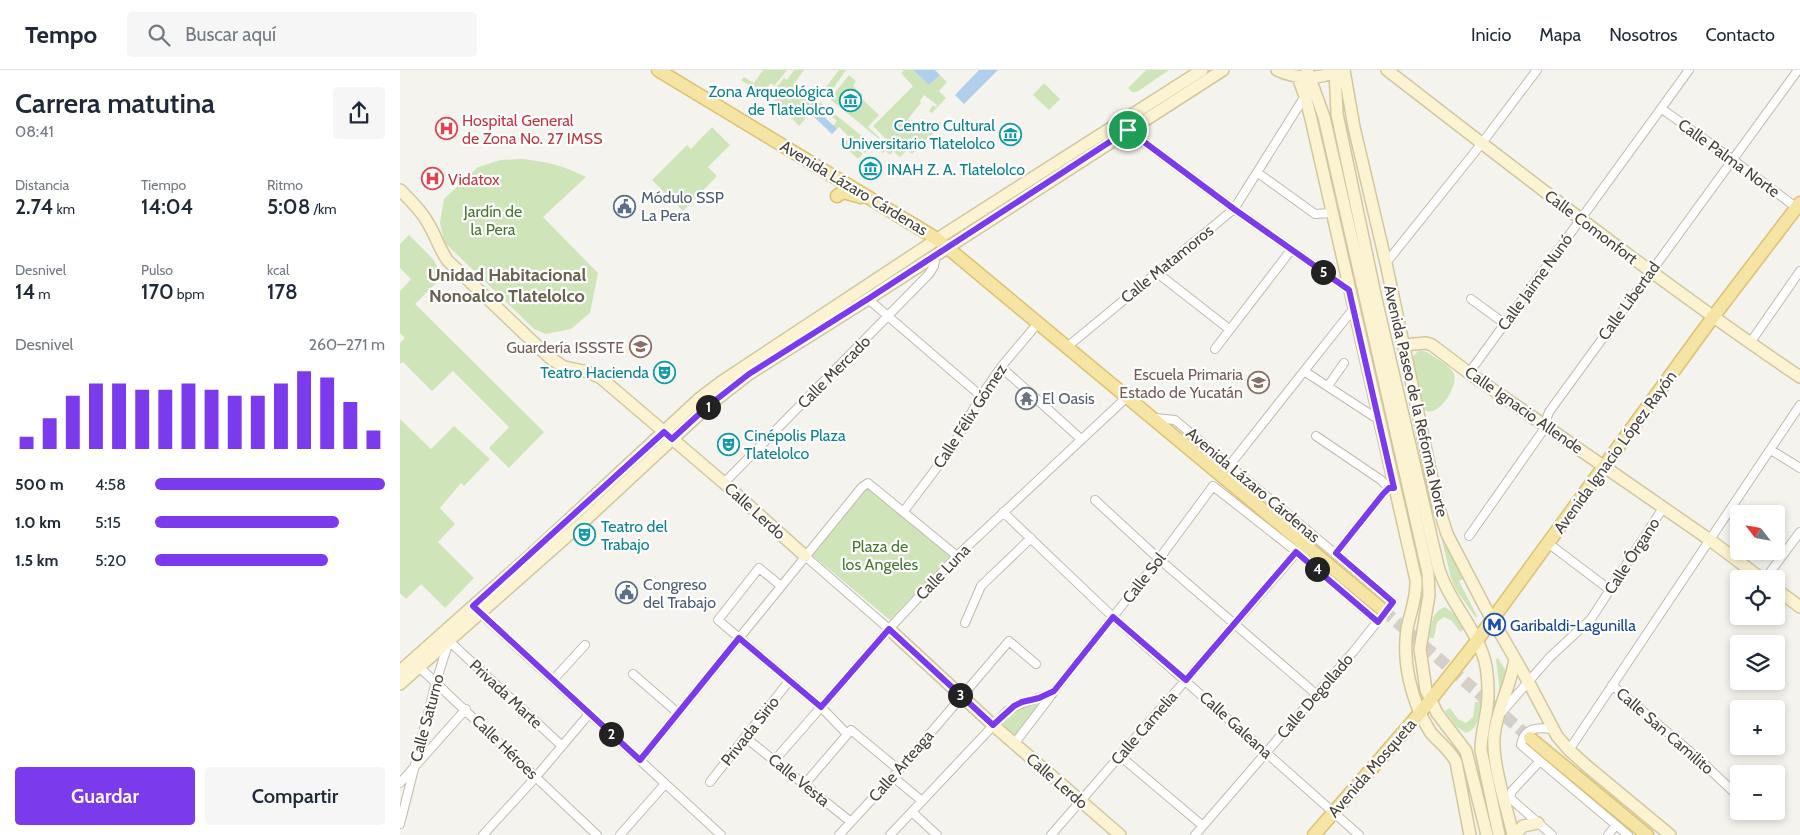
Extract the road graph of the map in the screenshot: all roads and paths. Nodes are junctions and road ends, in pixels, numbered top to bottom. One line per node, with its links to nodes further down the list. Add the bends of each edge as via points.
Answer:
1 (658, 70): 19 (main road, Avenida Lázaro Cárdenas)
2 (1202, 70): 24 (street)
3 (1223, 70): 13 (street)
4 (1277, 70): 10 (street)
5 (1387, 70): 14 (street, Calle Comonfort)
6 (1537, 70): 14 (street)
7 (1689, 70): 12 (street, Calle Jaime Nunó)
8 (1798, 70): 15 (street, Calle Libertad)
9 (1338, 71): 10 (street); 27 (street, Avenida Paseo de la Reforma Norte); 93 (street, Avenida Paseo de la Reforma Norte, via 1337,114 1438,566 1442,582)
10 (1305, 75): 11 (street); 111 (street, Avenida Paseo de la Reforma Norte, via 1324,117 1428,573 1429,595 1420,650)
11 (1305, 96): 16 (street, Calle Matamoros); 22 (street)
12 (1662, 108): 15 (street, Calle Palma Norte); 23 (street, Calle Jaime Nunó)
13 (1128, 130): 21 (street); 24 (street)
14 (1482, 143): 23 (street, Calle Comonfort); 27 (street)
15 (1732, 158): 20 (street, Calle Palma Norte); 30 (street, Calle Libertad)
16 (1258, 173): 21 (street, Calle Matamoros); 22 (street, via 1312,213)
17 (400, 190): 56 (street, Calle Lerdo, via 420,210 448,261 543,352 564,367 601,378)
18 (836, 196): 19 (main road, via 843,192)
19 (873, 200): 24 (main road, Avenida Lázaro Cárdenas)
20 (1798, 205): 36 (main road, Avenida Ignacio López Rayón)
21 (1234, 209): 25 (street); 29 (street, Calle Matamoros)
22 (1331, 213): 31 (street)
23 (1580, 219): 30 (street, Calle Comonfort); 38 (street, Calle Jaime Nunó)
24 (942, 244): 26 (street); 37 (main road, Avenida Lázaro Cárdenas); 56 (street, via 744,366 700,398)
25 (1291, 250): 31 (street); 39 (street)
26 (936, 255): 32 (street); 35 (street, Calle Mercado, via 930,274)
27 (1386, 263): 41 (street, Avenida Paseo de la Reforma Norte)
28 (1800, 271): 40 (street)
29 (1156, 272): 39 (street); 42 (street, Calle Matamoros)
30 (1651, 272): 36 (street, Calle Comonfort); 55 (street, Calle Libertad, via 1549,412)
31 (1349, 290): 34 (street)
32 (868, 299): 35 (street); 56 (street, via 749,374)
33 (1471, 299): 38 (street)
34 (1354, 308): 46 (street); 54 (street)
35 (889, 317): 50 (street); 63 (street, Calle Mercado)
36 (1713, 317): 40 (street, Calle Comonfort); 61 (main road, Avenida Ignacio López Rayón)
37 (1038, 323): 42 (main road, Avenida Lázaro Cárdenas); 45 (street, Calle Félix Gómez)
38 (1505, 324): 47 (street, Calle Jaime Nunó)
39 (1229, 329): 43 (street)
40 (1750, 343): 48 (street, Calle Comonfort)
41 (1403, 345): 47 (street, Calle Ignacio Allende, via 1432,345); 88 (street, Avenida Paseo de la Reforma Norte, via 1442,519)
42 (1067, 347): 51 (main road, Avenida Lázaro Cárdenas)
43 (1215, 349)
44 (1344, 363): 49 (street)
45 (1001, 367): 50 (street, Calle Félix Gómez); 58 (street)
46 (1304, 371): 49 (street); 60 (street)
47 (1469, 373): 55 (street, Calle Ignacio Allende)
48 (1800, 377)
49 (1328, 386): 54 (street)
50 (981, 396): 67 (street, Calle Félix Gómez, via 951,449)
51 (1127, 397): 53 (main road, Avenida Lázaro Cárdenas); 58 (street, Calle Luna)
52 (1800, 405): 59 (street)
53 (1154, 418): 60 (street, Avenida Lázaro Cárdenas, via 1175,420); 86 (main road, Avenida Lázaro Cárdenas)
54 (1379, 420): 64 (street)
55 (1545, 425): 61 (street, Calle Ignacio Allende); 70 (street, Calle Libertad)
56 (668, 435): 63 (street, Calle Lerdo); 85 (street)
57 (1316, 436): 64 (street)
58 (1082, 439): 68 (street, Calle Luna)
59 (1771, 450): 62 (street); 72 (street)
60 (1229, 466): 75 (street, Avenida Lázaro Cárdenas)
61 (1604, 466): 66 (street, Calle Ignacio Allende); 73 (main road, Avenida Ignacio López Rayón)
62 (1800, 468)
63 (724, 483): 76 (street, Calle Lerdo)
64 (1391, 488): 75 (street); 115 (street, via 1416,580 1406,663)
65 (1095, 500): 78 (street)
66 (1664, 508): 72 (street, Calle Ignacio Allende); 82 (street, Calle Órgano)
67 (904, 511): 76 (street, via 868,483); 77 (street)
68 (1004, 512): 71 (street, Calle Galeana); 77 (street, Calle Luna)
69 (1800, 532): 80 (street)
70 (1469, 536)
71 (1031, 538): 87 (street, Calle Galeana); 89 (street, via 982,586)
72 (1710, 540): 79 (street, Calle Ignacio Allende); 107 (street)
73 (1548, 543): 82 (street); 88 (main road, Avenida Ignacio López Rayón)
74 (1296, 552): 78 (street, Calle Sol, via 1213,486); 86 (street); 90 (street, Calle Camelia)
75 (1336, 553): 86 (street, Avenida Lázaro Cárdenas)
76 (805, 556): 81 (street); 91 (street, Calle Lerdo)
77 (957, 556): 91 (street, Calle Luna)
78 (1159, 559): 87 (street, Calle Sol); 90 (street)
79 (1752, 570)
80 (1771, 570)
81 (781, 586): 92 (street); 92 (street, via 759,568 718,620)
82 (1610, 590): 105 (street, Calle Órgano, via 1586,626 1550,657)
83 (1785, 596): 84 (street)
84 (1800, 607)
85 (477, 610): 94 (street); 97 (street); 101 (street)
86 (1385, 611): 109 (street, Calle Degollado)
87 (1113, 617): 103 (street, Calle Galeana); 108 (street, Calle Sol)
88 (1492, 620): 93 (main road, Avenida Ignacio López Rayón); 96 (street, Avenida Paseo de la Reforma Norte)
89 (965, 623)
90 (1235, 624): 103 (street, Calle Camelia); 109 (street)
91 (889, 629): 110 (street, Calle Lerdo); 112 (street, Calle Luna)
92 (739, 638): 102 (street); 114 (street)
93 (1477, 640): 111 (main road, Avenida Ignacio López Rayón); 164 (street, Avenida Paseo de la Reforma Norte, via 1488,682 1480,750)
94 (449, 641): 97 (street); 104 (street, Calle Saturno); 124 (street, Privada Marte)
95 (585, 645): 101 (street)
96 (1515, 659): 105 (street, Avenida Paseo de la Reforma Norte); 117 (street)
97 (416, 664): 99 (street); 104 (street, Calle Héroes); 106 (street)
98 (1036, 664): 110 (street, Calle Arteaga, via 1010,641)
99 (400, 671)
100 (633, 674): 114 (street)
101 (553, 680): 116 (street)
102 (789, 680): 112 (street); 121 (street, Privada Sirio)
103 (1186, 680): 126 (street, Calle Galeana); 127 (street, Calle Camelia)
104 (436, 682): 113 (street, Calle Héroes); 131 (street, Calle Saturno)
105 (1529, 683): 117 (street, Calle Órgano); 119 (street, Avenida Paseo de la Reforma Norte)
106 (400, 684)
107 (1612, 685): 125 (street); 139 (street, Calle San Camilito)
108 (1054, 691): 118 (street, via 1014,706); 123 (street, Calle Sol)
109 (1316, 694): 126 (street, Calle Degollado)
110 (962, 697): 118 (street, Calle Lerdo); 132 (street, Calle Arteaga)
111 (1430, 700): 115 (main road, Avenida Mosqueta); 163 (street, Avenida Paseo de la Reforma Norte, via 1466,751)
112 (821, 707): 120 (street); 129 (street, Calle Luna)
113 (466, 709): 131 (street); 134 (street, Calle Héroes)
114 (678, 713): 128 (street)
115 (1420, 713): 144 (main road, Avenida Mosqueta); 162 (street, via 1431,733 1456,762)
116 (589, 714): 124 (street); 128 (street)
117 (1500, 715): 140 (street, via 1494,736 1495,752)
118 (993, 725): 123 (street, Calle Lerdo); 141 (street)
119 (1553, 729): 125 (street, Avenida Paseo de la Reforma Norte); 130 (street, via 1536,728 1521,742 1523,749)
120 (849, 732): 132 (street); 138 (street)
121 (746, 738): 129 (street, Calle Vesta); 135 (street, Privada Sirio)
122 (1530, 738): 169 (main road)
123 (1014, 744): 142 (street, Calle Lerdo)
124 (562, 746): 134 (street)
125 (1569, 750): 170 (street, Avenida Paseo de la Reforma Norte)
126 (1266, 753): 144 (street, Calle Galeana); 149 (street, Calle Degollado)
127 (1120, 756): 142 (street, Calle Camelia); 149 (street)
128 (640, 760): 137 (street)
129 (774, 761): 138 (street, Calle Vesta)
130 (1539, 762): 140 (street); 148 (street)
131 (414, 768): 136 (street); 147 (street, Calle Saturno)
132 (899, 770): 133 (street, Calle Arteaga)
133 (893, 777): 141 (street); 145 (street, Calle Arteaga)
134 (535, 778): 150 (street); 151 (street, Calle Héroes)
135 (710, 782)
136 (400, 783)
137 (665, 784): 152 (street); 153 (street)
138 (804, 785): 145 (street, Calle Vesta)
139 (1730, 788)
140 (1508, 799): 146 (street); 165 (street)
141 (922, 801): 143 (street)
142 (1080, 801): 157 (street, Calle Camelia); 158 (street, Calle Lerdo)
143 (912, 812): 155 (street); 156 (street)
144 (1334, 812): 160 (main road, Avenida Mosqueta); 161 (street, Calle Galeana)
145 (851, 822): 154 (street, Calle Arteaga)
146 (1538, 823): 165 (street, via 1523,826); 166 (street)
147 (400, 824)
148 (1616, 825): 167 (street); 168 (street)
149 (1203, 826): 159 (street, Calle Degollado)
150 (483, 835)
151 (597, 835)
152 (620, 835)
153 (721, 835)
154 (839, 835)
155 (890, 835)
156 (938, 835)
157 (1051, 835)
158 (1120, 835)
159 (1195, 835)
160 (1314, 835)
161 (1359, 835)
162 (1470, 835)
163 (1487, 835)
164 (1499, 835)
165 (1514, 835)
166 (1552, 835)
167 (1608, 835)
168 (1628, 835)
169 (1647, 835)
170 (1670, 835)

